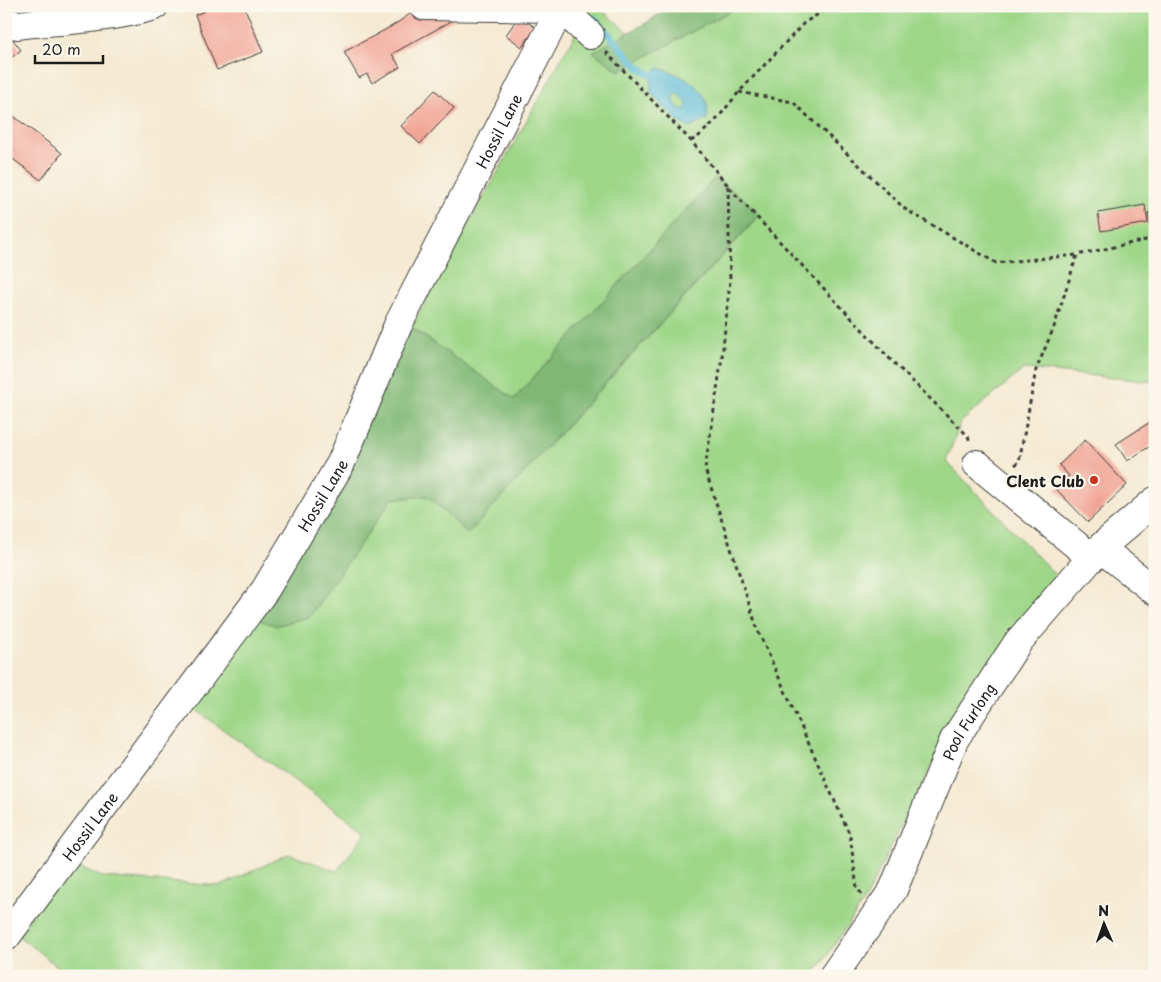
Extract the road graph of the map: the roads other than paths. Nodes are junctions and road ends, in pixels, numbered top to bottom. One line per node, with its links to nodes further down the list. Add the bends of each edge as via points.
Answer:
1 (154, 6): 4 (street, via 90,18 17,25)
2 (424, 6): 3 (street)
3 (561, 7): 5 (street); 10 (street, Hossil Lane, via 398,325 341,463 265,590)
4 (6, 22)
5 (590, 36)
6 (977, 464): 8 (street)
7 (1155, 502): 8 (street, Pool Furlong)
8 (1096, 553): 9 (street); 11 (street, Pool Furlong, via 1018,642 954,740 893,890)
9 (1155, 591)
10 (6, 937)
11 (833, 976)

